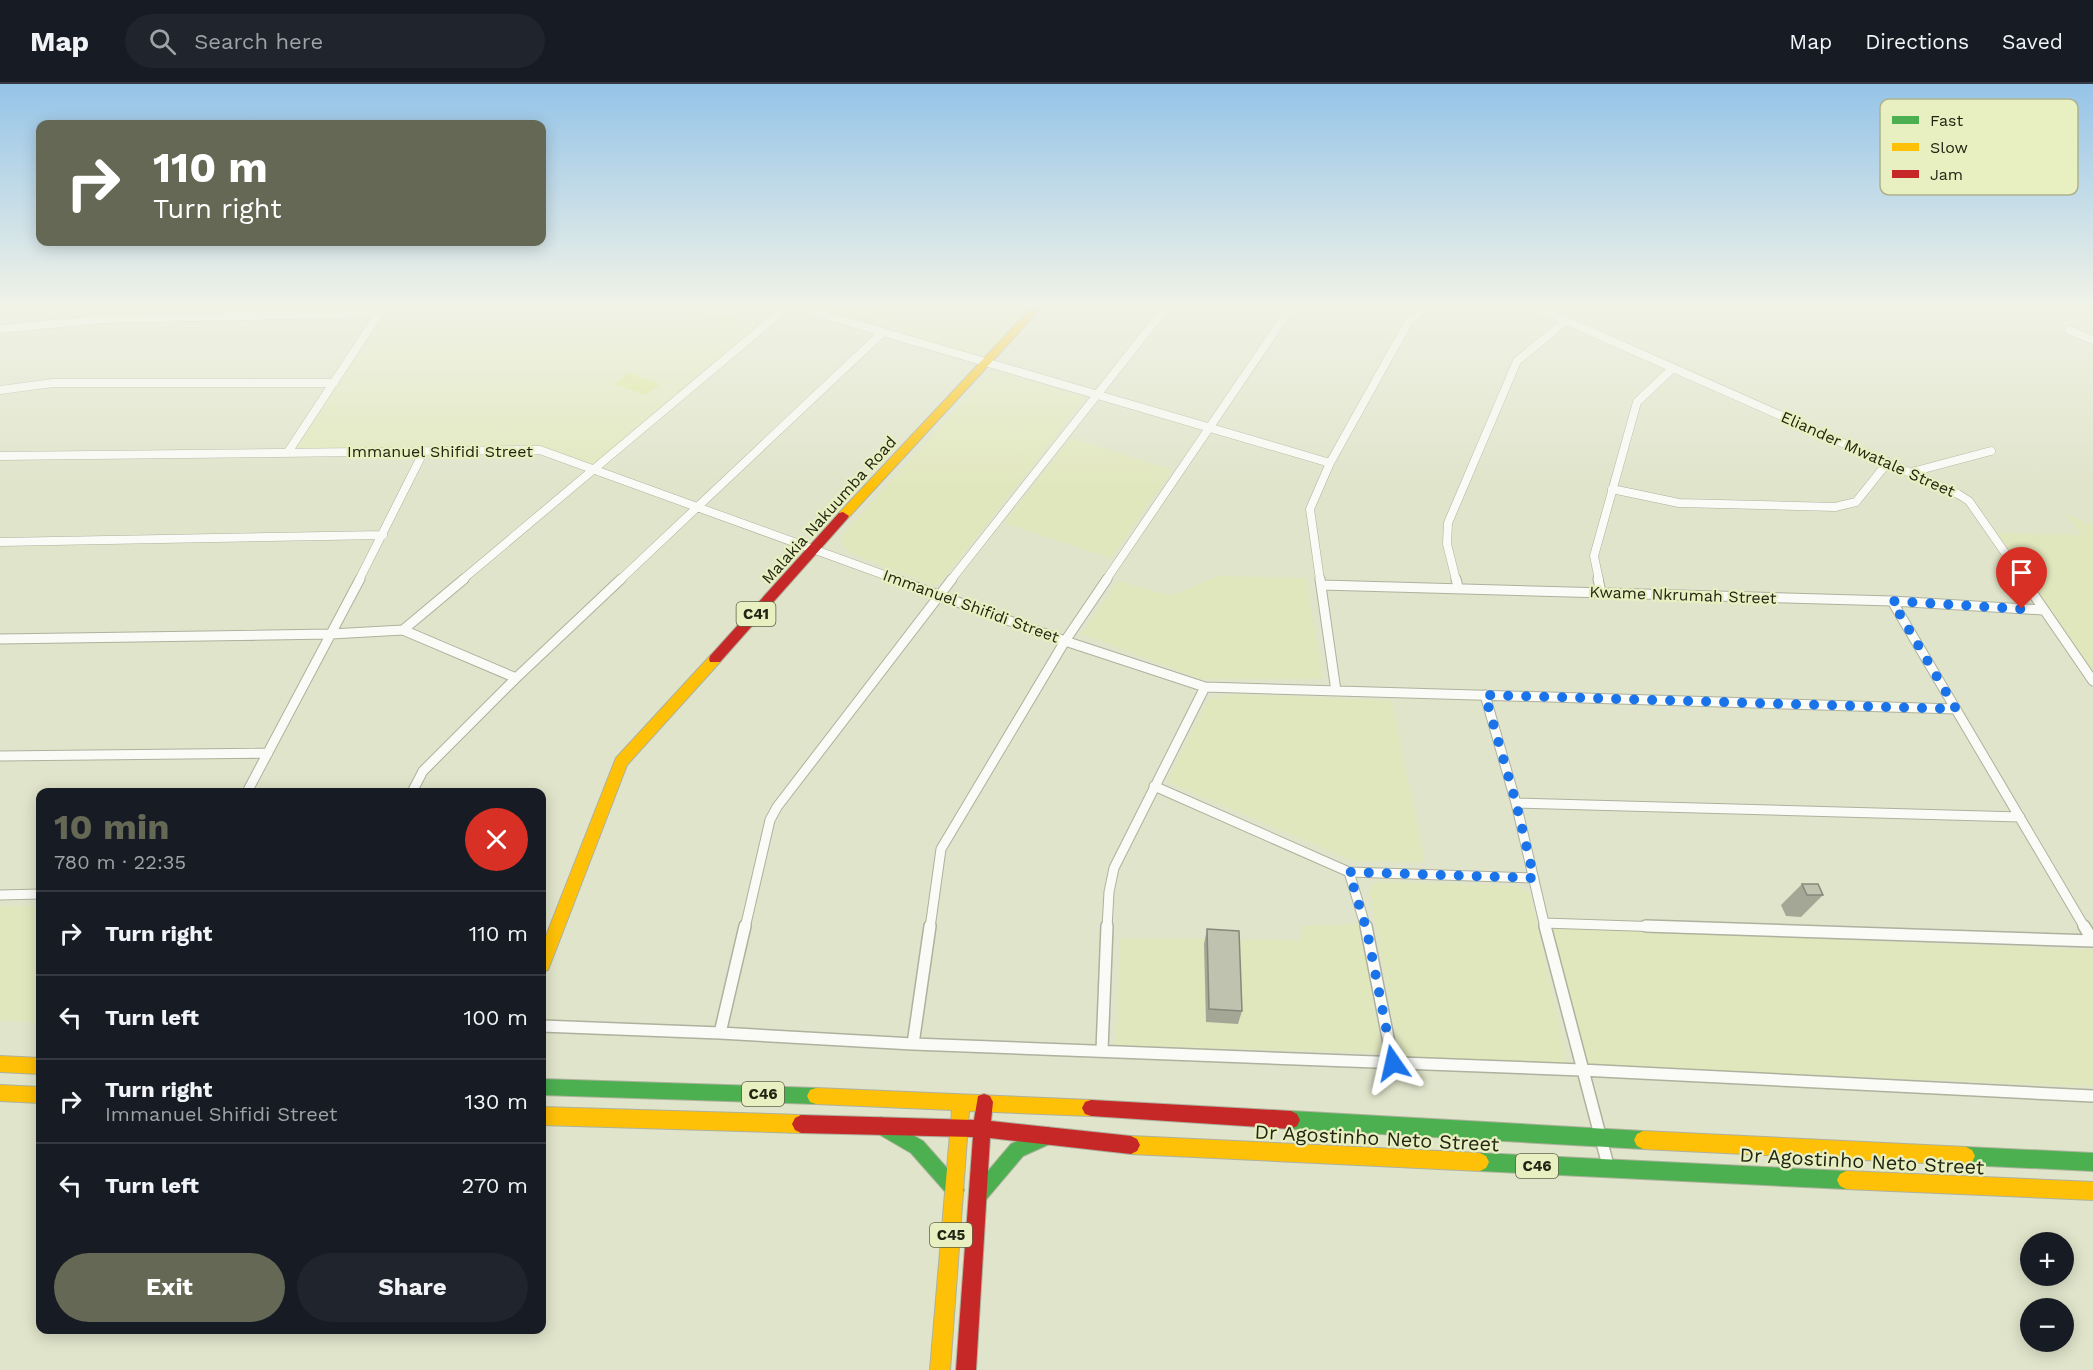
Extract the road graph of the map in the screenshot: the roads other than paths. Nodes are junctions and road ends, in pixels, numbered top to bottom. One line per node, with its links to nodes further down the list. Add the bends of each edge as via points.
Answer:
1 (345, 366): 12 (street)
2 (718, 366): 22 (street)
3 (847, 366): 25 (street)
4 (984, 366): 28 (main road, Malakia Nakuumba Road / C41)
5 (998, 366): 14 (street)
6 (1120, 366): 14 (street)
7 (1252, 366): 15 (street)
8 (1384, 366): 21 (street)
9 (1515, 366): 30 (street, via 1448,523 1447,544)
10 (1668, 366): 11 (street, Eliander Mwatale Street)
11 (1673, 368): 20 (street, Eliander Mwatale Street); 24 (street, via 1637,402)
12 (334, 383): 13 (street, via 53,383); 18 (street)
13 (0, 390)
14 (1098, 394): 15 (street); 32 (street)
15 (1211, 427): 21 (street); 38 (street)
16 (424, 451): 18 (street, Immanuel Shifidi Street); 22 (street, Immanuel Shifidi Street, via 540,450); 26 (street)
17 (1991, 451): 23 (street)
18 (288, 452): 19 (street, Immanuel Shifidi Street)
19 (0, 456)
20 (1888, 462): 23 (street, Eliander Mwatale Street); 24 (street, via 1856,502 1835,507 1679,503)
21 (1330, 463): 29 (street, via 1310,509)
22 (596, 470): 25 (street, Immanuel Shifidi Street); 35 (street)
23 (1912, 472): 34 (street, Eliander Mwatale Street, via 1968,501)
24 (1612, 489): 31 (street, via 1594,556)
25 (696, 507): 28 (street, Immanuel Shifidi Street); 39 (street)
26 (383, 535): 27 (street); 36 (street)
27 (0, 542)
28 (815, 549): 32 (street, Immanuel Shifidi Street); 58 (main road, Malakia Nakuumba Road / C41, via 621,762)
29 (1322, 585): 30 (street, Kwame Nkrumah Street); 42 (street)
30 (1458, 587): 31 (street, Kwame Nkrumah Street)
31 (1601, 592): 33 (street, Kwame Nkrumah Street)
32 (939, 595): 38 (street, Immanuel Shifidi Street); 60 (street, via 770,820)
33 (1892, 601): 34 (street, Kwame Nkrumah Street); 44 (street)
34 (2043, 610): 40 (street, Eliander Mwatale Street)
35 (404, 630): 36 (street); 39 (street)
36 (331, 634): 37 (street); 45 (street)
37 (0, 639)
38 (1065, 641): 41 (street, Immanuel Shifidi Street); 61 (street, via 941,849)
39 (516, 678): 49 (street, via 423,771)
40 (2093, 681)
41 (1205, 687): 42 (street, Immanuel Shifidi Street); 47 (street)
42 (1336, 691): 43 (street, Immanuel Shifidi Street)
43 (1485, 695): 44 (street, Immanuel Shifidi Street); 50 (street)
44 (1956, 709): 51 (street)
45 (268, 753): 46 (street); 48 (street)
46 (0, 756)
47 (1154, 786): 52 (street); 62 (street, via 1110,880)
48 (249, 788)
49 (414, 788)
50 (1516, 803): 51 (street); 53 (street)
51 (2020, 817): 57 (street)
52 (1349, 872): 53 (street); 63 (street, via 1367,931)
53 (1534, 878): 56 (street)
54 (36, 894): 55 (street)
55 (0, 895)
56 (1544, 923): 57 (street); 66 (street)
57 (2093, 941)
58 (546, 955)
59 (546, 1026): 60 (street)
60 (720, 1034): 61 (street)
61 (913, 1044): 62 (street)
62 (1102, 1050): 63 (street)
63 (1393, 1063): 66 (street)
64 (0, 1064): 65 (main road)
65 (36, 1066)
66 (1581, 1070): 70 (street); 78 (street)
67 (546, 1087): 71 (main road, C46)
68 (0, 1093): 69 (main road)
69 (36, 1095)
70 (2093, 1096)
71 (961, 1101): 72 (main road, C46); 75 (main road, C45)
72 (984, 1102): 76 (main road, C45); 78 (main road, Dr Agostinho Neto Street / C46)
73 (546, 1116): 74 (main road, C46)
74 (880, 1126): 75 (main road, C46); 81 (main road, via 916,1147)
75 (959, 1128): 76 (main road, C46); 81 (main road, C45)
76 (983, 1129): 77 (main road, Dr Agostinho Neto Street / C46); 83 (main road, C45)
77 (1048, 1136): 80 (main road, Dr Agostinho Neto Street / C46, via 1148,1147); 83 (main road, via 1017,1150)
78 (1601, 1138): 79 (main road, Dr Agostinho Neto Street / C46); 80 (street)
79 (2093, 1162)
80 (1609, 1169): 82 (main road, Dr Agostinho Neto Street / C46)
81 (955, 1191): 84 (main road, C45)
82 (2093, 1191)
83 (978, 1196): 85 (main road, C45)
84 (940, 1370)
85 (966, 1370)

